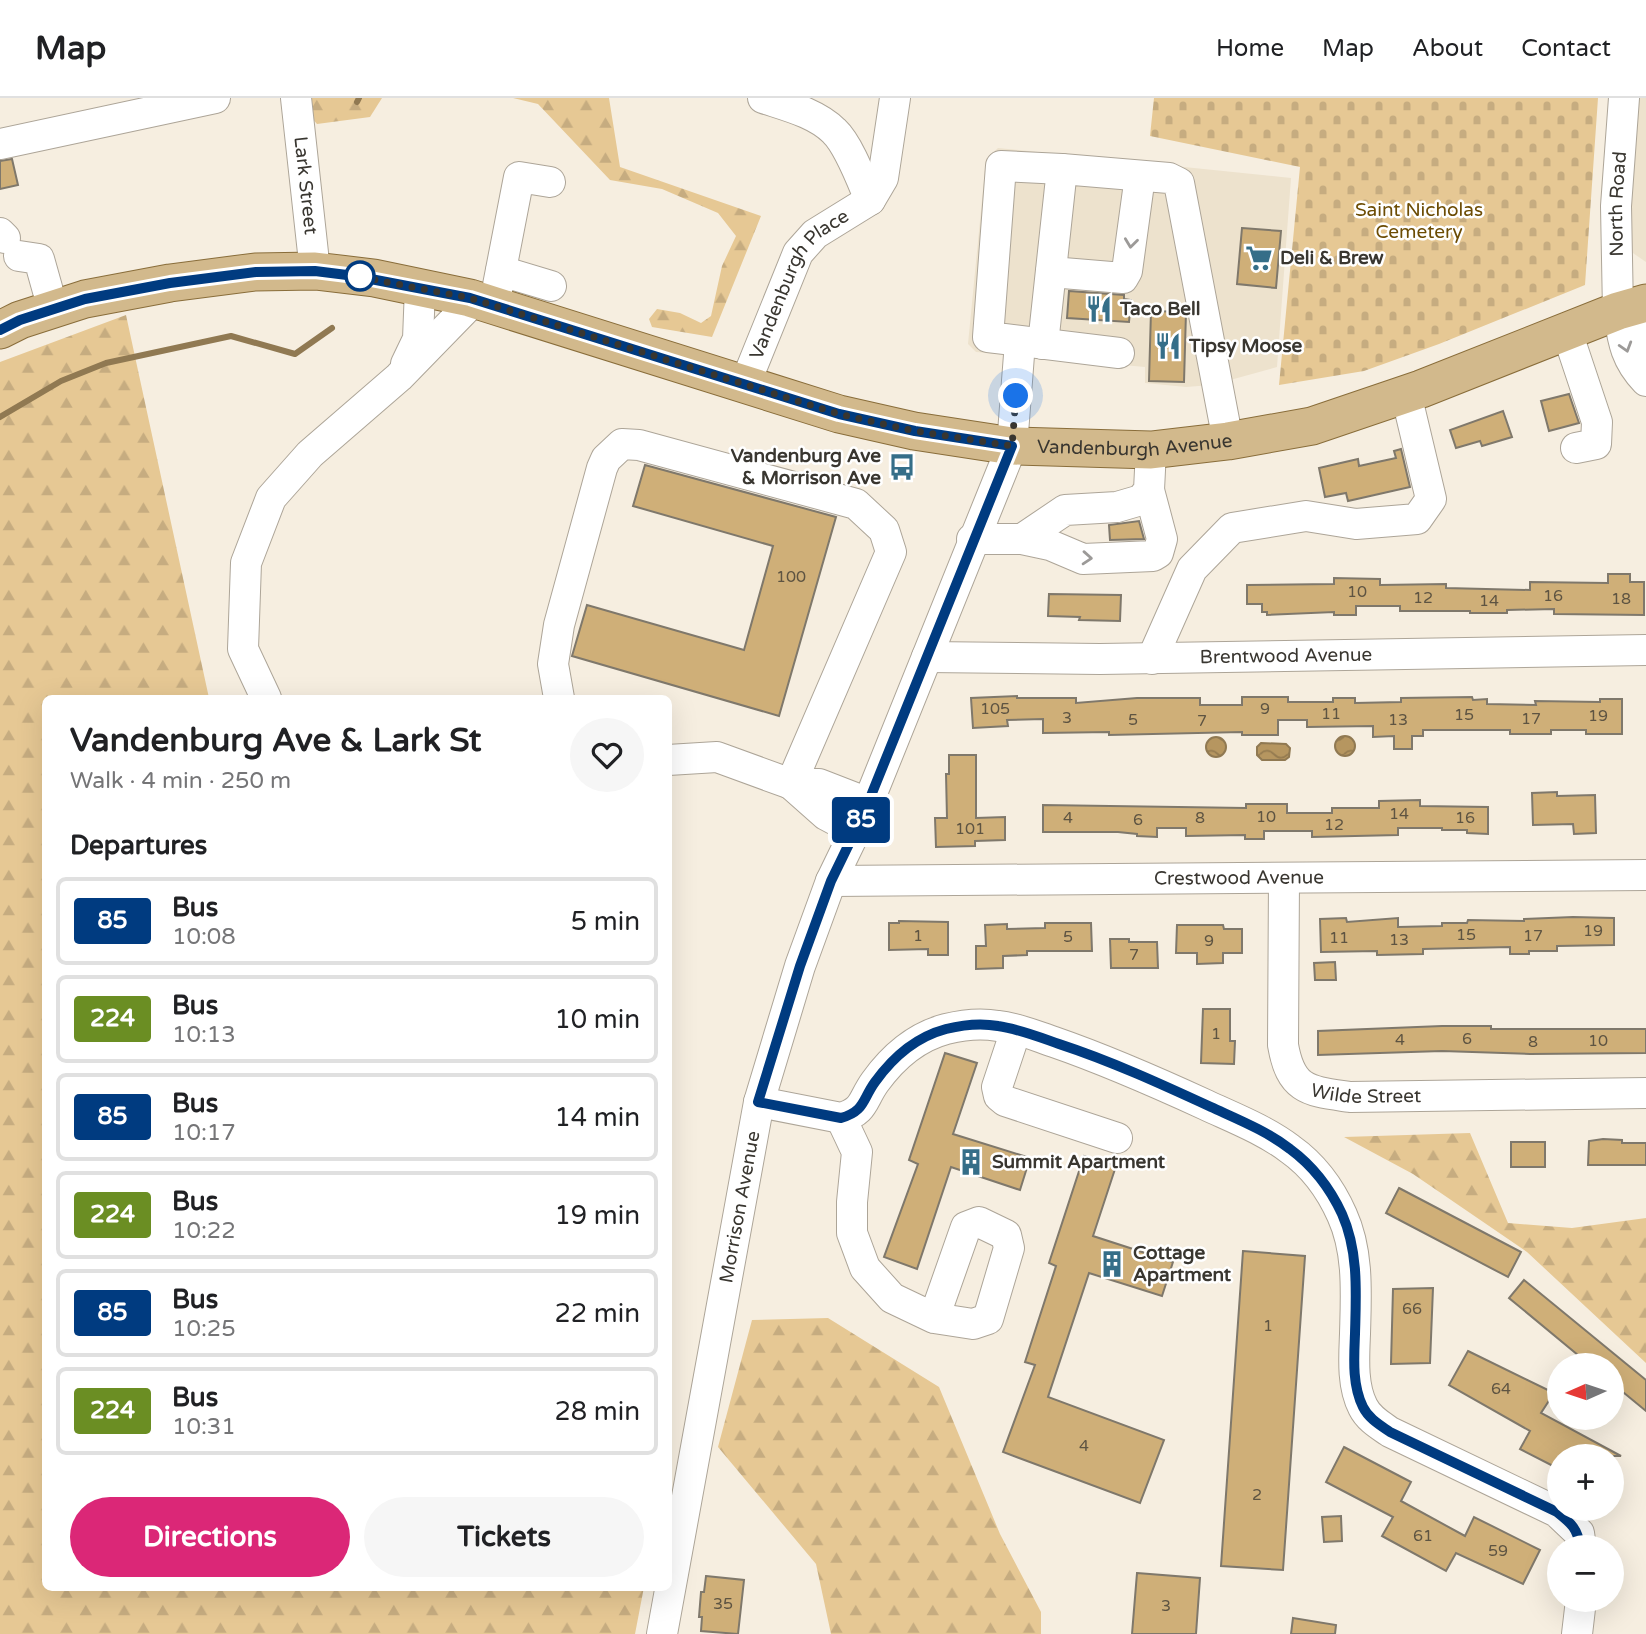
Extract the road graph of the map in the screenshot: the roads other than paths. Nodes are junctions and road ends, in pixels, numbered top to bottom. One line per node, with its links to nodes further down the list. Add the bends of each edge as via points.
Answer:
1 (215, 98): 6 (street)
2 (296, 98): 12 (street, Lark Street)
3 (764, 98): 10 (street, Vandenburgh Place, via 811,115 835,131)
4 (895, 98): 10 (street, Vandenburgh Place, via 883,178)
5 (1624, 98): 17 (street, North Road, via 1616,206)
6 (0, 144)
7 (1062, 169): 8 (street); 13 (street, Morrison Avenue); 21 (street, via 1002,166 988,337)
8 (1140, 176): 13 (street, one-way to 13, via 1128,271 1123,278); 28 (street, via 1179,183)
9 (550, 182): 16 (street, via 519,177)
10 (870, 200): 26 (street, Vandenburgh Place, via 815,234 798,253)
11 (8, 247): 18 (street, via 39,259)
12 (315, 271): 15 (main road, Vandenburgh Avenue); 18 (main road, Vandenburgh Avenue, via 256,272 170,283)
13 (1052, 272): 21 (street, Morrison Avenue)
14 (551, 286): 16 (street)
15 (420, 288): 16 (main road, Vandenburgh Avenue); 24 (street, via 418,339)
16 (490, 292): 24 (street); 26 (main road, Vandenburgh Avenue)
17 (1632, 307): 20 (main road, Vandenburgh Avenue); 23 (street); 25 (street, North Road, one-way to 25, via 1623,345 1632,366)
18 (53, 309): 19 (main road, Vandenburgh Avenue)
19 (0, 330)
20 (1567, 332): 27 (main road, Vandenburgh Avenue); 30 (street, via 1597,422 1596,444)
21 (1032, 343): 22 (street); 29 (street, Morrison Avenue)
22 (1119, 353)
23 (1646, 354)
24 (399, 377): 38 (street, via 310,454 271,498 246,563 243,649)
25 (1646, 380)
26 (745, 384): 29 (main road, Vandenburgh Avenue, via 915,431)
27 (1406, 394): 28 (main road, Vandenburgh Avenue, via 1312,426); 37 (street, via 1432,499 1417,519 1356,524 1306,516 1231,528 1192,569)
28 (1228, 441): 31 (main road, Vandenburgh Avenue)
29 (1012, 446): 31 (main road, Vandenburgh Avenue); 33 (street, Morrison Avenue)
30 (1576, 448)
31 (1151, 450): 32 (street)
32 (1149, 490): 34 (street, via 1141,500 1127,505 1065,510); 34 (street, one-way to 32, via 1083,559 1153,556 1161,539)
33 (972, 539): 34 (street); 36 (street, Morrison Avenue)
34 (1022, 539)
35 (1646, 650): 37 (street, Brentwood Avenue)
36 (927, 657): 37 (street, Brentwood Avenue); 42 (street, Morrison Avenue)
37 (1152, 659)
38 (265, 695)
39 (559, 695): 41 (street, via 554,664 559,625 602,468 622,444 856,504 884,530 891,552)
40 (672, 760): 41 (street, via 717,757)
41 (792, 783): 42 (street, via 819,784); 43 (street, via 826,816)
42 (868, 803): 43 (street, Morrison Avenue)
43 (856, 831): 46 (street, Morrison Avenue)
44 (1646, 875): 45 (street, Crestwood Avenue)
45 (1284, 878): 46 (street, Crestwood Avenue); 48 (street, Wilde Street, via 1283,1045 1293,1078 1313,1092 1350,1097)
46 (831, 881): 49 (street, Morrison Avenue)
47 (1016, 1030): 50 (street, via 969,1025 928,1035 889,1064 860,1109); 51 (street, via 997,1087 999,1096); 53 (street, via 1173,1089 1289,1148 1313,1168 1331,1193 1353,1251 1354,1368 1362,1406 1370,1418 1390,1432 1557,1512)
48 (1646, 1093)
49 (758, 1102): 50 (street); 54 (street, Morrison Avenue)
50 (841, 1118): 52 (street, via 857,1152 852,1233 865,1268 892,1298)
51 (1118, 1138)
52 (934, 1318)
53 (1579, 1535)
54 (672, 1579)
55 (670, 1591): 57 (street, Morrison Avenue)
56 (1580, 1612): 58 (street)
57 (662, 1634)
58 (1577, 1634)

